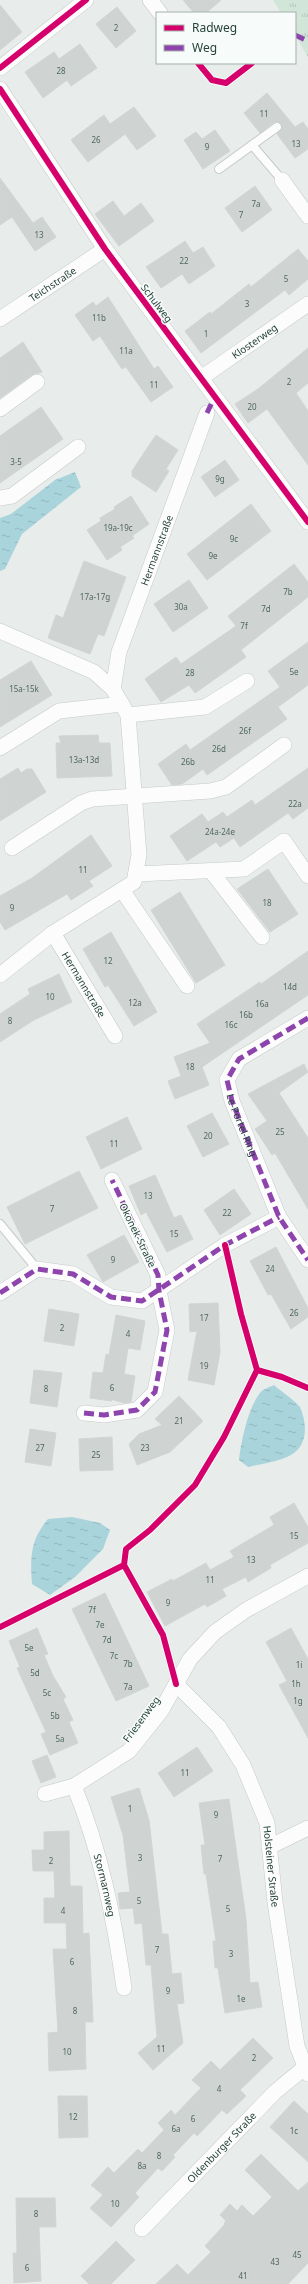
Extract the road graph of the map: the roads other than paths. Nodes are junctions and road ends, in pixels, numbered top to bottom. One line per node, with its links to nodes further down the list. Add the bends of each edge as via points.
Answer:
1 (86, 0): 4 (street)
2 (150, 0): 3 (street)
3 (159, 12)
4 (0, 68)
5 (0, 89): 11 (street, Schulweg)
6 (277, 126): 7 (lane)
7 (252, 145): 8 (lane); 9 (lane)
8 (219, 168)
9 (282, 180): 10 (street)
10 (308, 216)
11 (105, 249): 13 (street, Teichstraße); 14 (street, Schulweg)
12 (308, 304): 14 (street, Klosterweg)
13 (0, 319)
14 (201, 378): 20 (street, Schulweg)
15 (37, 382): 16 (street)
16 (0, 409)
17 (207, 413): 23 (street, Hermannstraße, via 119,652)
18 (78, 447): 19 (street, via 12,496)
19 (0, 498)
20 (308, 522)
21 (0, 631): 23 (street, via 94,672)
22 (247, 681): 24 (street, via 205,707)
23 (113, 689): 24 (street)
24 (125, 710): 26 (street, via 59,711); 27 (street)
25 (284, 746): 27 (street, via 226,787 210,791)
26 (0, 748)
27 (136, 796): 28 (street, via 92,799 81,803); 30 (street, via 139,854)
28 (12, 848)
29 (211, 871): 30 (street); 31 (street, via 244,869 284,841); 34 (street)
30 (136, 874): 32 (street, via 134,882)
31 (308, 876)
32 (122, 890): 33 (street); 36 (street)
33 (53, 933): 35 (street); 38 (street, Hermannstraße)
34 (262, 937)
35 (0, 975)
36 (187, 986)
37 (308, 1018): 40 (street, Le-Portel-Ring, via 239,1059 227,1080 232,1101)
38 (115, 1036)
39 (112, 1180): 44 (street, Okonek-Straße, via 158,1276)
40 (279, 1217): 42 (street, Le-Portel-Ring); 44 (street, via 225,1245)
41 (0, 1224): 43 (lane)
42 (308, 1260)
43 (37, 1269): 44 (street, via 73,1274 111,1297 142,1301); 45 (street)
44 (159, 1291): 46 (street, Okonek-Straße, via 167,1330 155,1392 137,1410 104,1415)
45 (0, 1293)
46 (84, 1413)
47 (308, 1576): 48 (street, Friesenweg, via 246,1610 215,1632 190,1660)
48 (176, 1684): 49 (street, Friesenweg, via 161,1711 129,1751); 52 (street, Holsteiner Straße, via 219,1727 243,1765 267,1823)
49 (74, 1786): 50 (street, Friesenweg); 53 (street, Stormarnweg, via 90,1824 115,1920)
50 (45, 1794)
51 (308, 1828): 52 (street)
52 (269, 1848): 54 (street, Holsteiner Straße, via 297,2046)
53 (124, 1988)
54 (306, 2071): 55 (street, Oldenburger Straße, via 275,2092)
55 (142, 2229)

